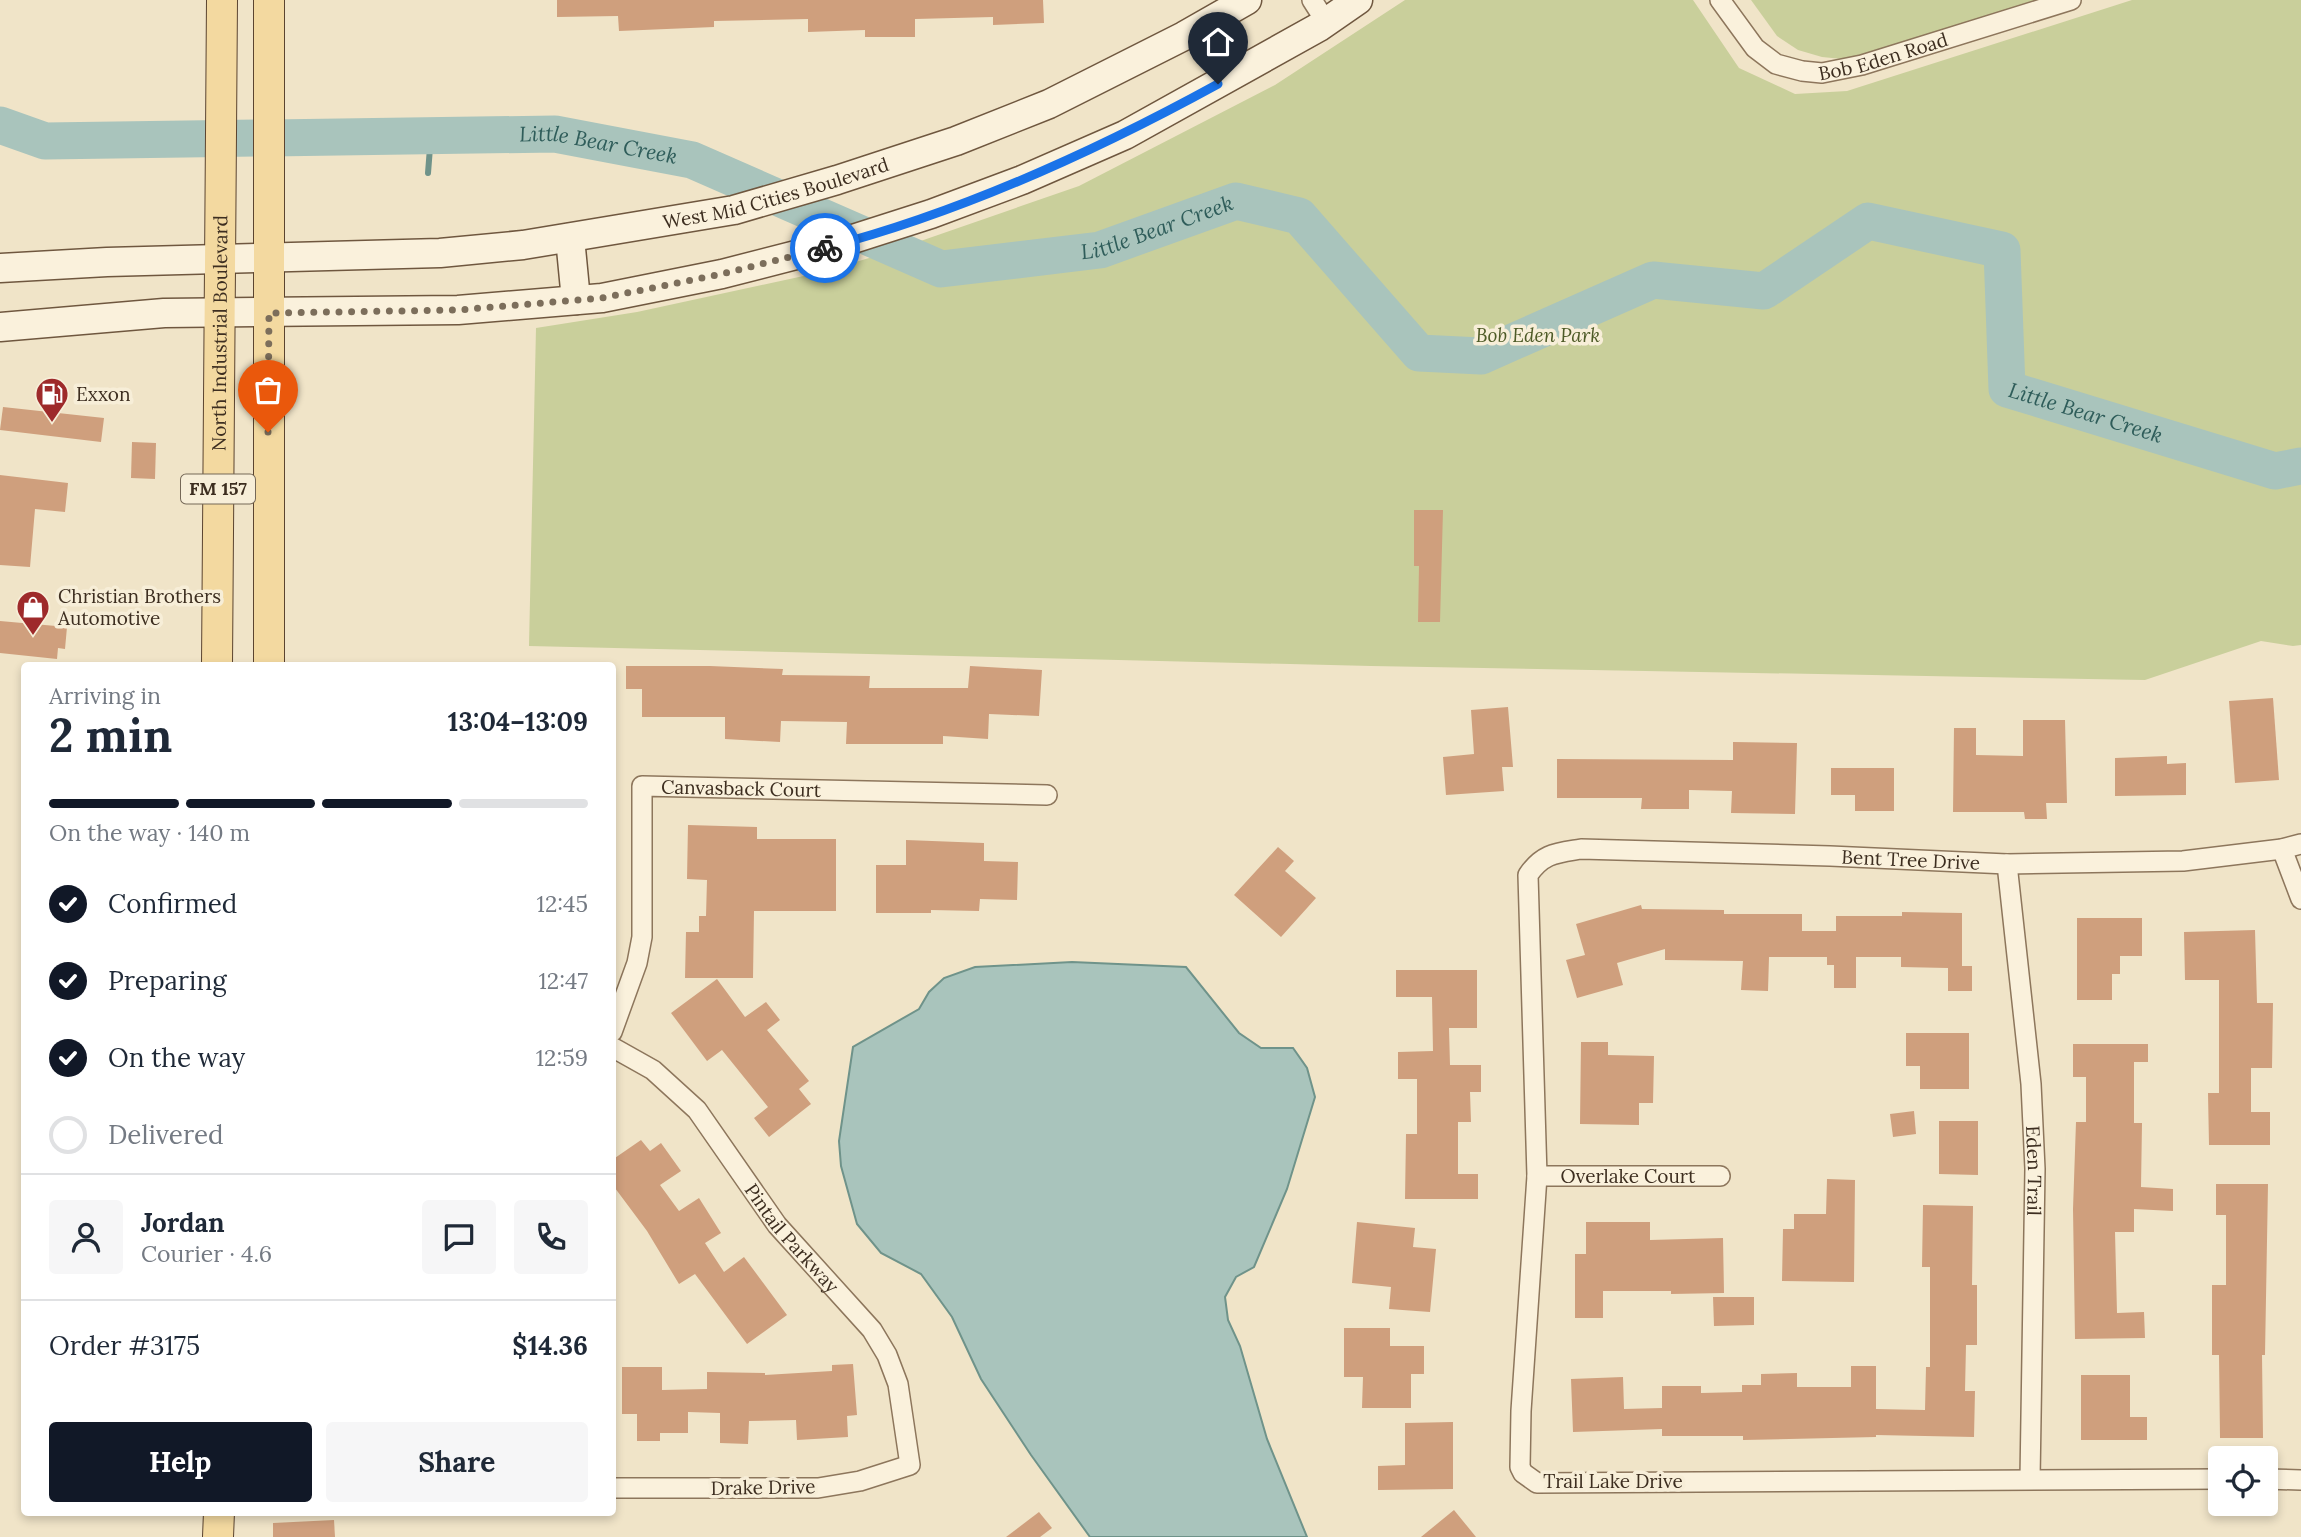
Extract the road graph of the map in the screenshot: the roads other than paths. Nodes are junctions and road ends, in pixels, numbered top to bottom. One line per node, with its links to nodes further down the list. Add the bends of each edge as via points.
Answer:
1 (222, 0): 10 (main road, North Industrial Boulevard / FM 157)
2 (269, 0): 9 (main road, FM 157)
3 (1247, 0): 8 (main road, West Mid Cities Boulevard, via 1049,104 957,141 734,210)
4 (1358, 0): 7 (main road)
5 (1720, 0): 6 (street, Bob Eden Road, via 1755,48 1776,64 1822,72 1862,65)
6 (2071, 0)
7 (1319, 11): 12 (main road, via 1125,135 1022,180 831,246 722,274)
8 (570, 238): 9 (main road, West Mid Cities Boulevard, via 440,253); 12 (main road)
9 (269, 259): 10 (main road, West Mid Cities Boulevard); 14 (main road, FM 157)
10 (220, 260): 11 (main road, West Mid Cities Boulevard); 13 (main road, North Industrial Boulevard / FM 157)
11 (0, 268)
12 (576, 300): 14 (main road, via 458,310)
13 (220, 313): 14 (main road); 15 (main road, via 164,313); 16 (main road, North Industrial Boulevard / FM 157)
14 (269, 313): 17 (main road, FM 157)
15 (0, 327)
16 (217, 662)
17 (269, 662)
18 (1046, 795): 23 (street, Canvasback Court, via 642,786 642,937)
19 (2292, 846): 20 (street, Bent Tree Drive, via 2183,861); 22 (street)
20 (2007, 864): 21 (street, Bent Tree Drive, via 1581,849 1551,854); 28 (street, Eden Trail, via 2031,1084 2035,1169)
21 (1528, 876): 26 (street, Trail Lake Drive)
22 (2301, 899)
23 (616, 1021)
24 (616, 1049): 27 (street, Pintail Parkway, via 653,1070 698,1110 777,1225 877,1337 898,1384)
25 (1720, 1176): 26 (street, Overlake Court)
26 (1537, 1177): 28 (street, Trail Lake Drive, via 1520,1467 1537,1483)
27 (910, 1465): 32 (street, Drake Drive, via 818,1488)
28 (2030, 1479): 29 (street, Trail Lake Drive)
29 (2208, 1479)
30 (2278, 1479): 31 (street)
31 (2301, 1479)
32 (616, 1488)
33 (219, 1516): 34 (main road)
34 (218, 1537)

